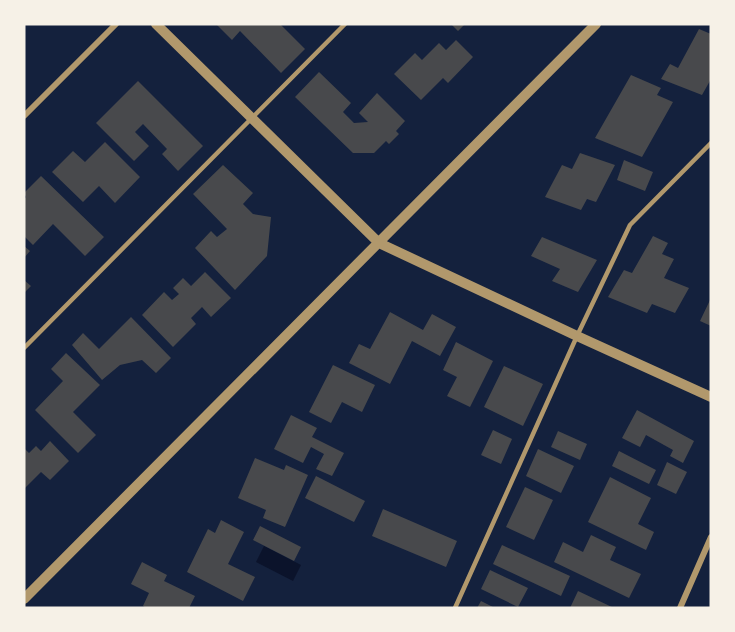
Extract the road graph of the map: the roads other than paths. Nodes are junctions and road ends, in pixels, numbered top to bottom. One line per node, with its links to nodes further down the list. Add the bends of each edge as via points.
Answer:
1 (116, 24): 5 (street)
2 (156, 24): 6 (street)
3 (345, 24): 6 (lane)
4 (596, 24): 8 (street)
5 (24, 116)
6 (252, 118): 8 (street); 10 (lane)
7 (711, 143): 9 (lane, via 630,225)
8 (379, 243): 9 (street); 13 (street)
9 (577, 336): 11 (street); 14 (lane)
10 (24, 348)
11 (711, 397)
12 (711, 537): 15 (street)
13 (24, 599)
14 (455, 608)
15 (680, 608)

